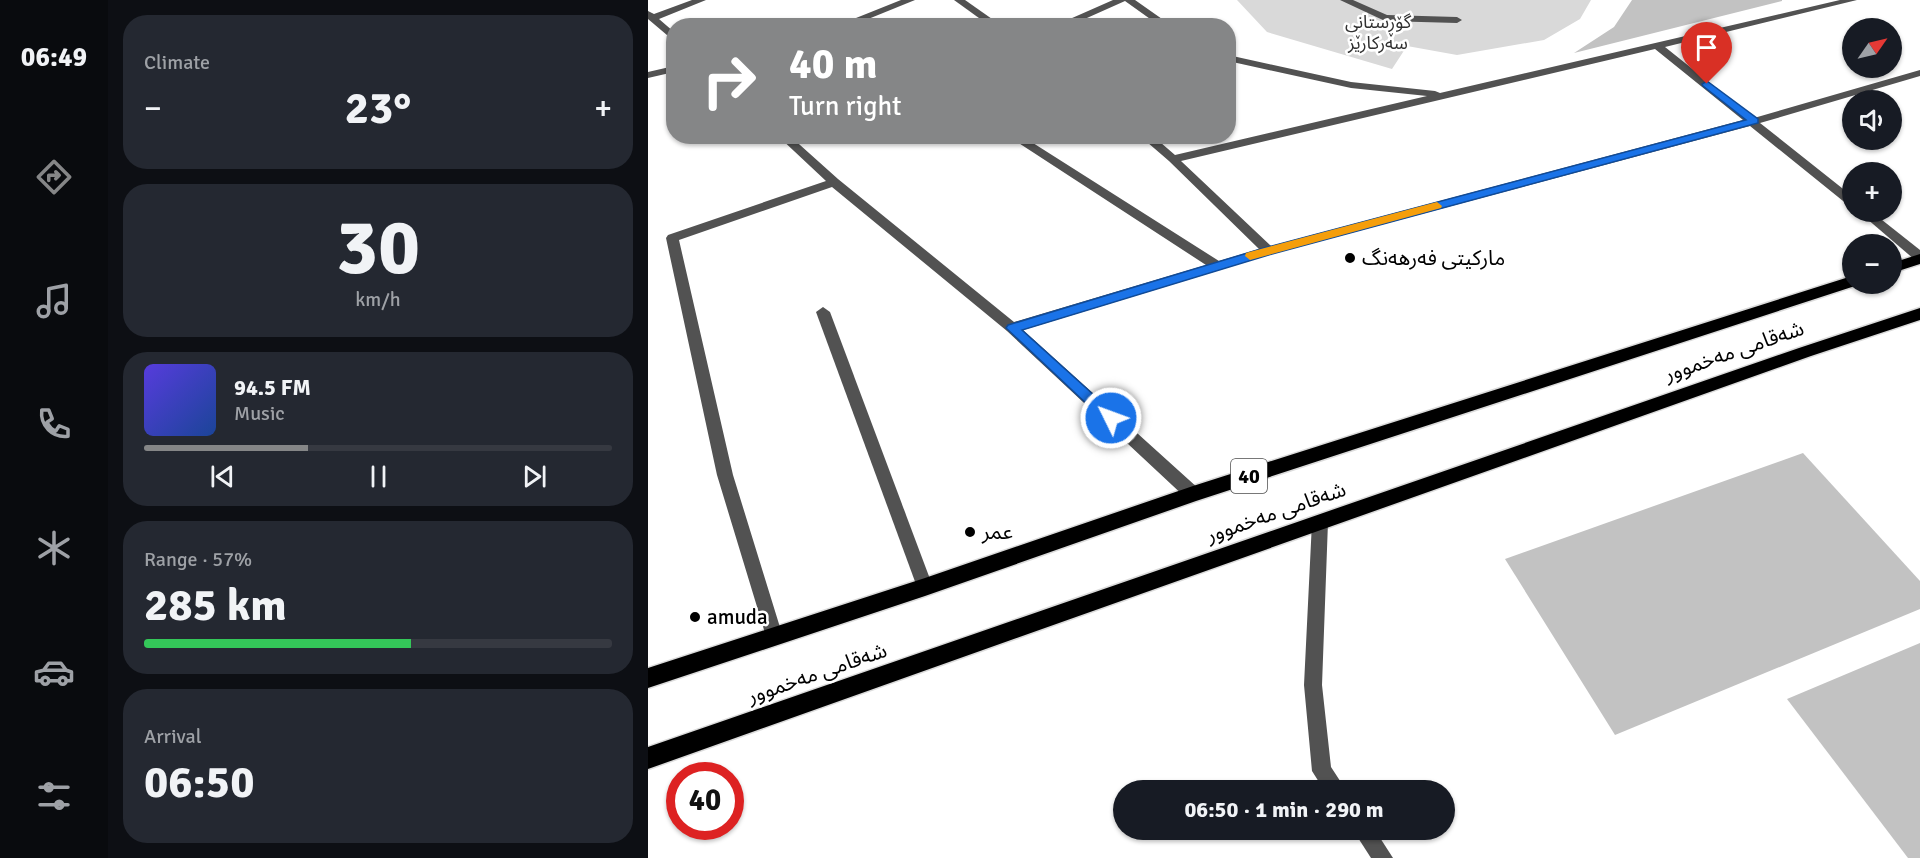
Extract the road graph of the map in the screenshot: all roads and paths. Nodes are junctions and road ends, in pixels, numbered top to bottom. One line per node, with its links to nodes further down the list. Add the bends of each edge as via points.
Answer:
1 (701, 0): 10 (street)
2 (910, 0): 11 (street)
3 (959, 0): 12 (street)
4 (1121, 0): 13 (street)
5 (1129, 0): 14 (street)
6 (1345, 0): 15 (street, via 1385,18)
7 (1810, 0): 9 (street)
8 (1852, 0): 9 (street)
9 (1831, 5): 17 (street)
10 (650, 16): 16 (street)
11 (862, 18)
12 (985, 18)
13 (1078, 18)
14 (1155, 18)
15 (1457, 20)
16 (666, 31)
17 (1659, 47): 22 (street); 23 (street)
18 (1236, 60): 22 (street, via 1351,85)
19 (666, 71): 21 (street)
20 (1920, 73): 23 (street)
21 (648, 75)
22 (1447, 96): 27 (street)
23 (1754, 121): 29 (street); 31 (street)
24 (791, 144): 28 (street)
25 (1026, 144): 34 (street)
26 (1155, 144): 27 (street)
27 (1173, 159): 31 (street)
28 (834, 182): 38 (street); 42 (street, via 672,238 725,475)
29 (1842, 194)
30 (1876, 222): 32 (street)
31 (1268, 251): 34 (street)
32 (1920, 258): 33 (highway)
33 (1902, 264)
34 (1217, 266): 38 (street)
35 (1842, 284): 39 (highway, شەقامی مەخموور / 40)
36 (823, 312): 41 (street)
37 (1920, 314): 40 (highway, شەقامی مەخموور)
38 (1012, 328): 39 (street)
39 (1193, 494): 41 (highway, شەقامی مەخموور / 40)
40 (1320, 522): 44 (highway, شەقامی مەخموور); 45 (street, via 1313,685 1322,771)
41 (925, 586): 42 (highway, شەقامی مەخموور / 40)
42 (774, 637): 43 (highway, شەقامی مەخموور / 40)
43 (648, 678)
44 (648, 758)
45 (1329, 780)
46 (1370, 840): 47 (street)
47 (1383, 858)

